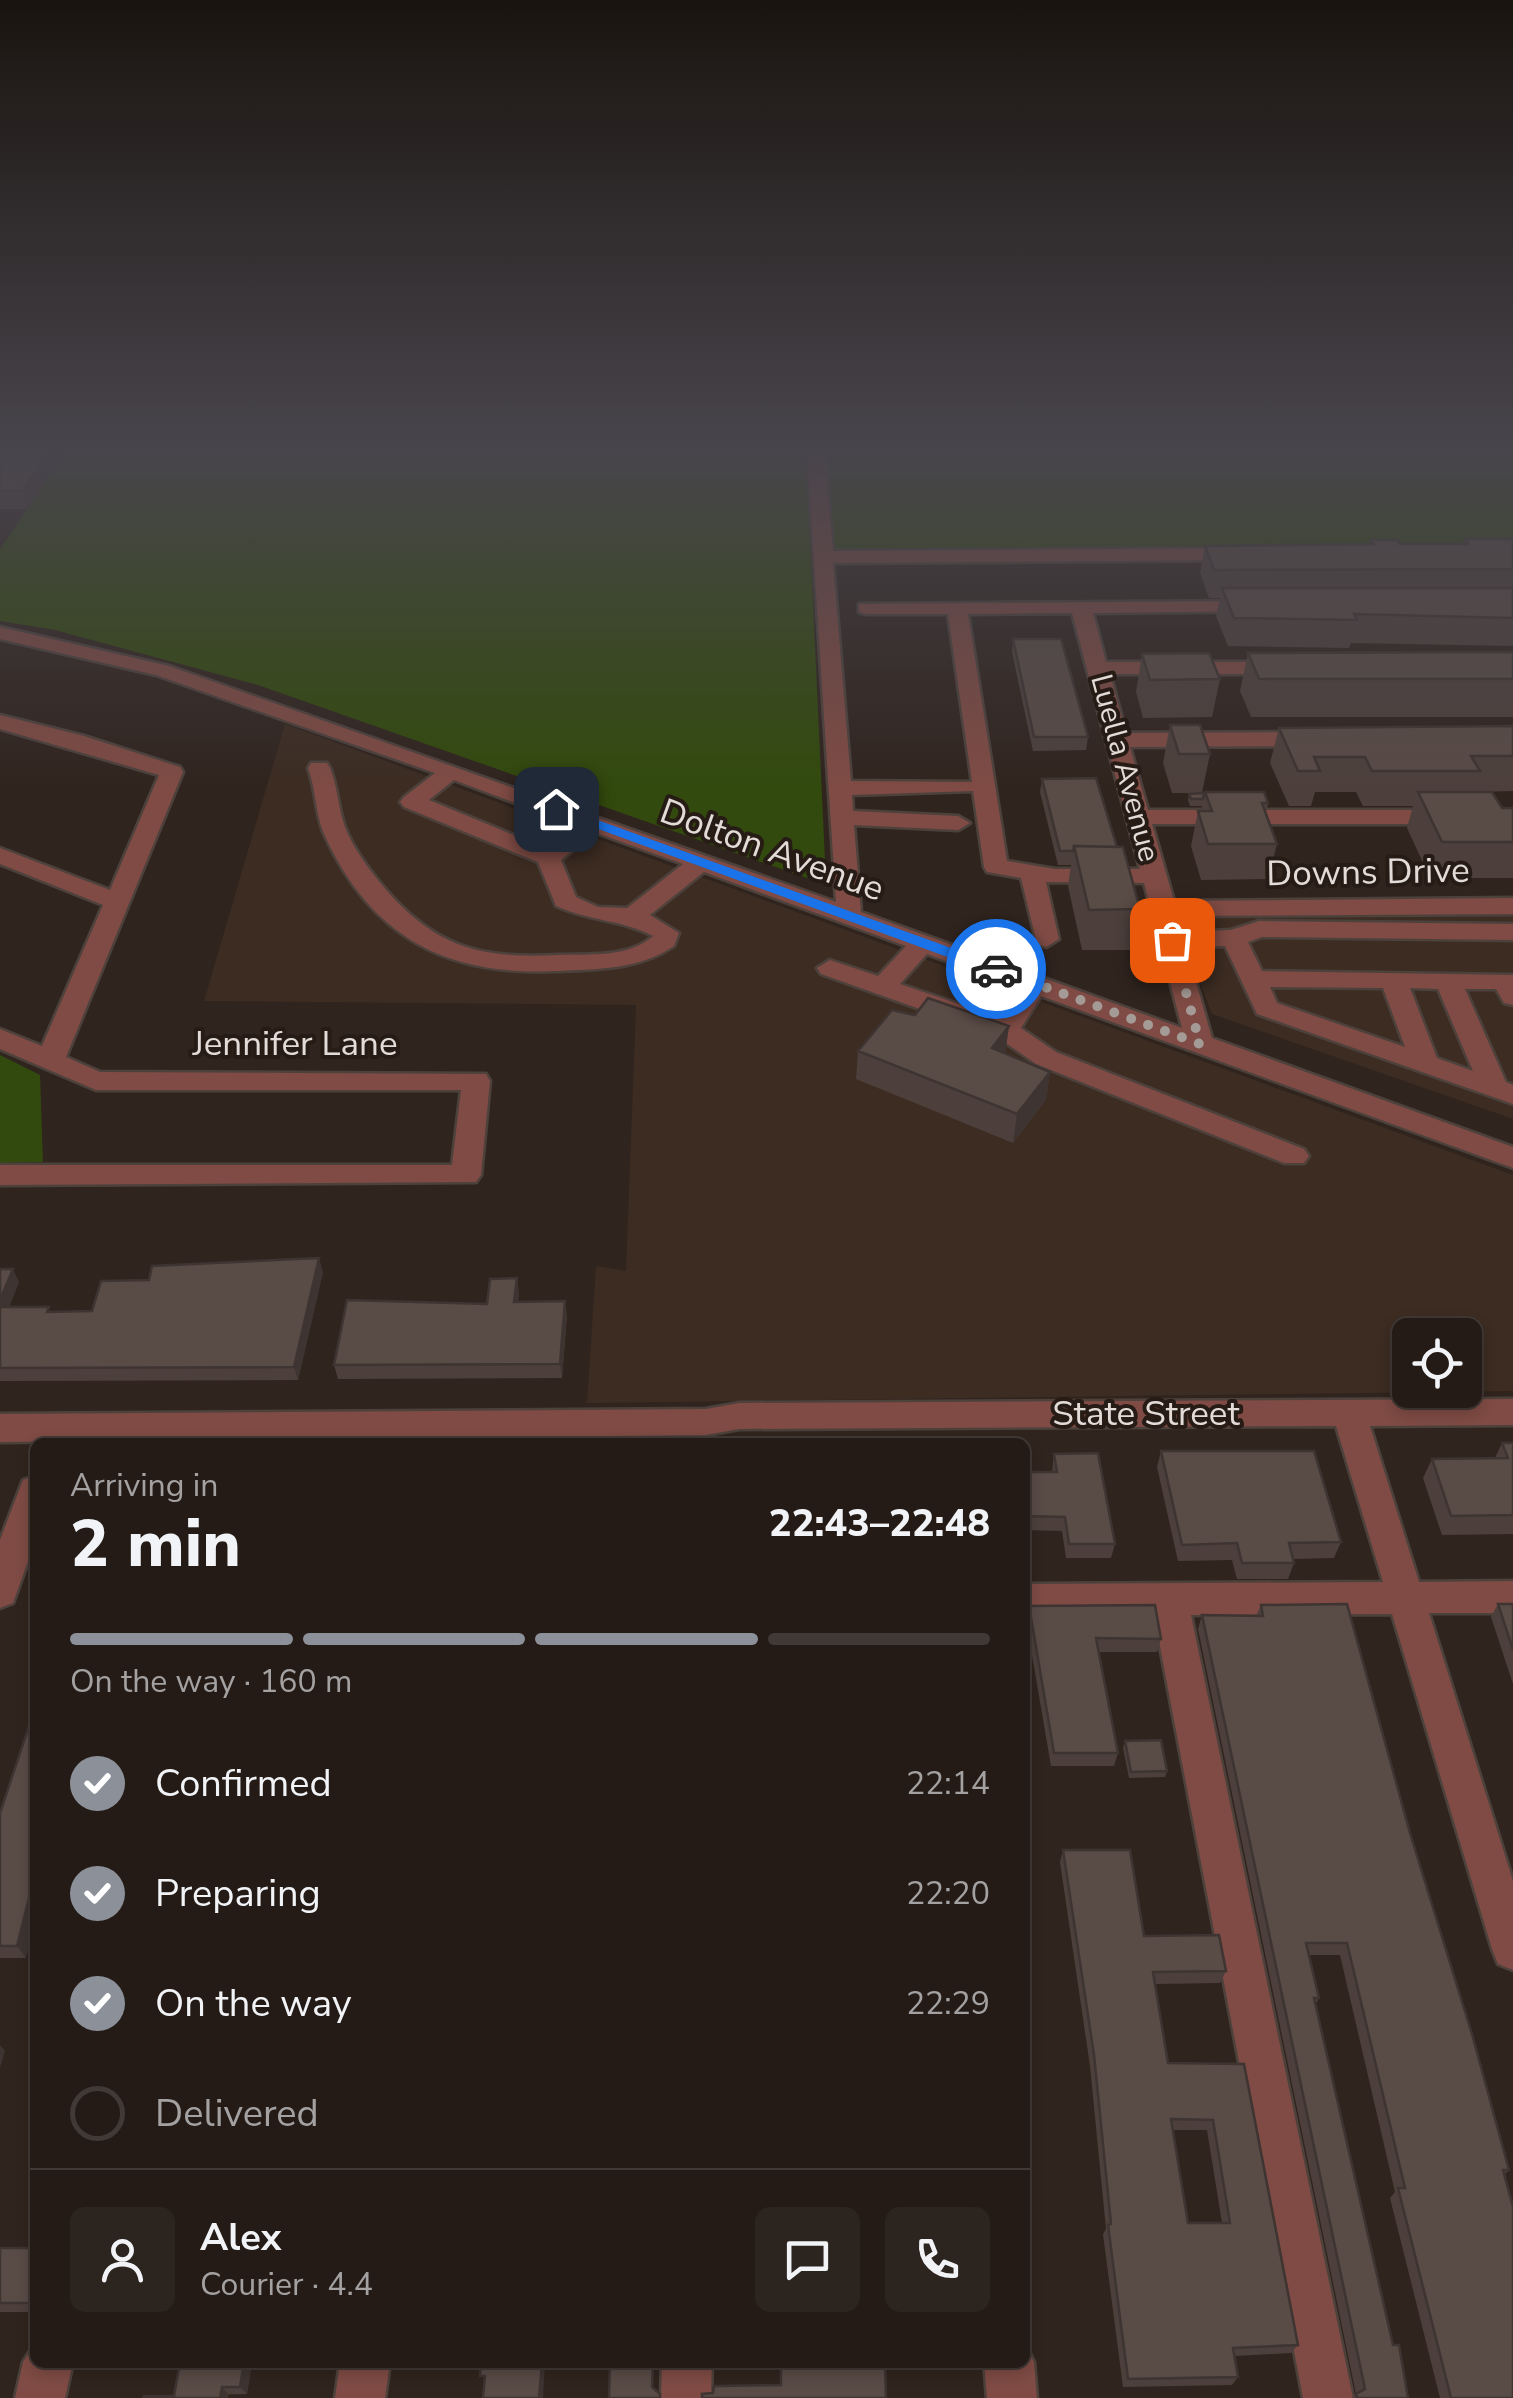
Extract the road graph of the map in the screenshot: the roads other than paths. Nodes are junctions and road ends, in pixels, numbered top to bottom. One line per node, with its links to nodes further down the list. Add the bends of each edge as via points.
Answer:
1 (824, 565): 15 (street)
2 (1277, 607): 5 (street)
3 (866, 608): 4 (street)
4 (956, 608): 5 (street); 24 (street, via 996,868)
5 (1081, 608): 7 (street, Luella Avenue)
6 (0, 633): 13 (street, Dolton Avenue, via 162,670)
7 (1098, 668): 8 (street); 11 (street, Luella Avenue)
8 (1315, 668)
9 (0, 722): 26 (street, via 172,772)
10 (1335, 739): 11 (street)
11 (1118, 740): 17 (street, Luella Avenue)
12 (320, 768): 30 (street, via 333,826 350,858 403,924 452,956 524,966 650,953 666,934)
13 (452, 771): 19 (street, Dolton Avenue); 22 (street, via 412,802)
14 (964, 787): 15 (street)
15 (840, 788): 16 (street)
16 (842, 817): 20 (street); 29 (street)
17 (1139, 818): 18 (street); 25 (street, Luella Avenue)
18 (1513, 818)
19 (592, 822): 22 (street); 23 (street, Dolton Avenue)
20 (958, 822)
21 (0, 855): 26 (street)
22 (548, 858): 30 (street, via 565,901 594,914)
23 (702, 862): 29 (street, Dolton Avenue); 30 (street)
24 (1032, 872): 25 (street); 33 (street)
25 (1155, 876): 28 (street, Luella Avenue)
26 (116, 901): 46 (street)
27 (1513, 906): 28 (street, Downs Drive)
28 (1164, 909): 34 (street, Luella Avenue)
29 (849, 915): 35 (street, Dolton Avenue)
30 (633, 916)
31 (1513, 932): 32 (street, via 1259,930)
32 (1234, 938): 34 (street); 37 (street)
33 (1046, 939)
34 (1172, 940): 45 (street, Luella Avenue)
35 (924, 942): 40 (street, Dolton Avenue); 41 (street)
36 (830, 968): 41 (street)
37 (1253, 979): 38 (street); 47 (street, via 1266,1008)
38 (1393, 979): 39 (street); 47 (street)
39 (1448, 980): 42 (street); 48 (street)
40 (1036, 984): 43 (street); 45 (street, Dolton Avenue)
41 (883, 986): 43 (street)
42 (1509, 989)
43 (1006, 1030): 49 (street, via 1046,1058)
44 (0, 1038): 46 (street)
45 (1200, 1044): 50 (street, Dolton Avenue)
46 (50, 1061): 51 (street, Jennifer Lane, via 96,1081 476,1081 466,1175)
47 (1425, 1064): 48 (street)
48 (1503, 1092)
49 (1294, 1156)
50 (1513, 1158)
51 (0, 1175)
52 (1349, 1412): 53 (street, State Street); 55 (street, State Street); 63 (street)
53 (1513, 1412)
54 (0, 1428): 59 (street, State Street)
55 (924, 1428): 56 (street, State Street, via 739,1416)
56 (705, 1432): 57 (street, State Street)
57 (482, 1433): 58 (street, State Street)
58 (267, 1434): 59 (street, State Street)
59 (54, 1435)
60 (30, 1505): 61 (street)
61 (0, 1592)
62 (1513, 1597): 63 (street)
63 (1405, 1598): 64 (street); 66 (street)
64 (1170, 1599): 65 (street); 75 (street)
65 (1030, 1600)
66 (1513, 1949)
67 (47, 2368): 71 (street)
68 (364, 2368): 72 (street)
69 (687, 2368): 73 (street)
70 (1010, 2368): 74 (street)
71 (40, 2398)
72 (360, 2398)
73 (686, 2398)
74 (1012, 2398)
75 (1328, 2398)

